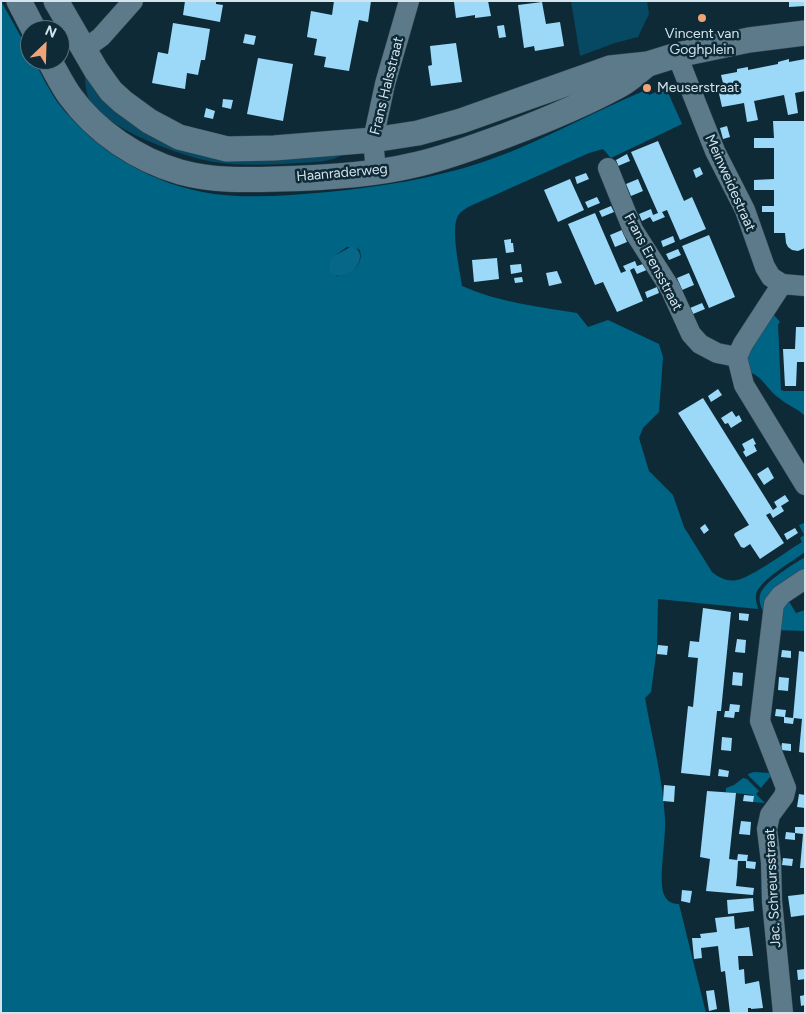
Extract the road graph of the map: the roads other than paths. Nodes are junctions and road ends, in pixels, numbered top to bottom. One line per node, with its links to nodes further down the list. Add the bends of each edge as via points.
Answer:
1 (19, 1): 5 (street)
2 (56, 1): 7 (street, Haanraderweg)
3 (134, 1): 7 (street, via 101,37)
4 (409, 1): 12 (street, Frans Halsstraat)
5 (29, 20)
6 (805, 33): 8 (street, Haanraderweg)
7 (83, 50): 9 (street, Haanraderweg); 12 (street, Haanraderweg, via 123,102 179,137 227,149)
8 (677, 54): 10 (street, Haanraderweg); 15 (street, Meinweidestraat, via 715,151 746,210 765,267)
9 (70, 56)
10 (648, 64): 12 (street, Haanraderweg, via 610,68 461,122); 14 (street, Haanraderweg, via 620,86 538,123 443,158)
11 (55, 70): 14 (street, Haanraderweg, via 82,112 111,137 135,153 180,172 229,180 306,178)
12 (373, 140): 14 (street, Frans Halsstraat)
13 (608, 168): 17 (street, Frans Erensstraat, via 633,230 670,288 691,334 700,344 717,353)
14 (376, 171)
15 (782, 284): 16 (street); 17 (street)
16 (805, 286)
17 (737, 357): 18 (street, via 744,385)
18 (805, 486)
19 (805, 579): 20 (street, Jac. Schreursstraat, via 781,594 774,604 760,721 786,788 770,815 767,829)
20 (783, 1013)

